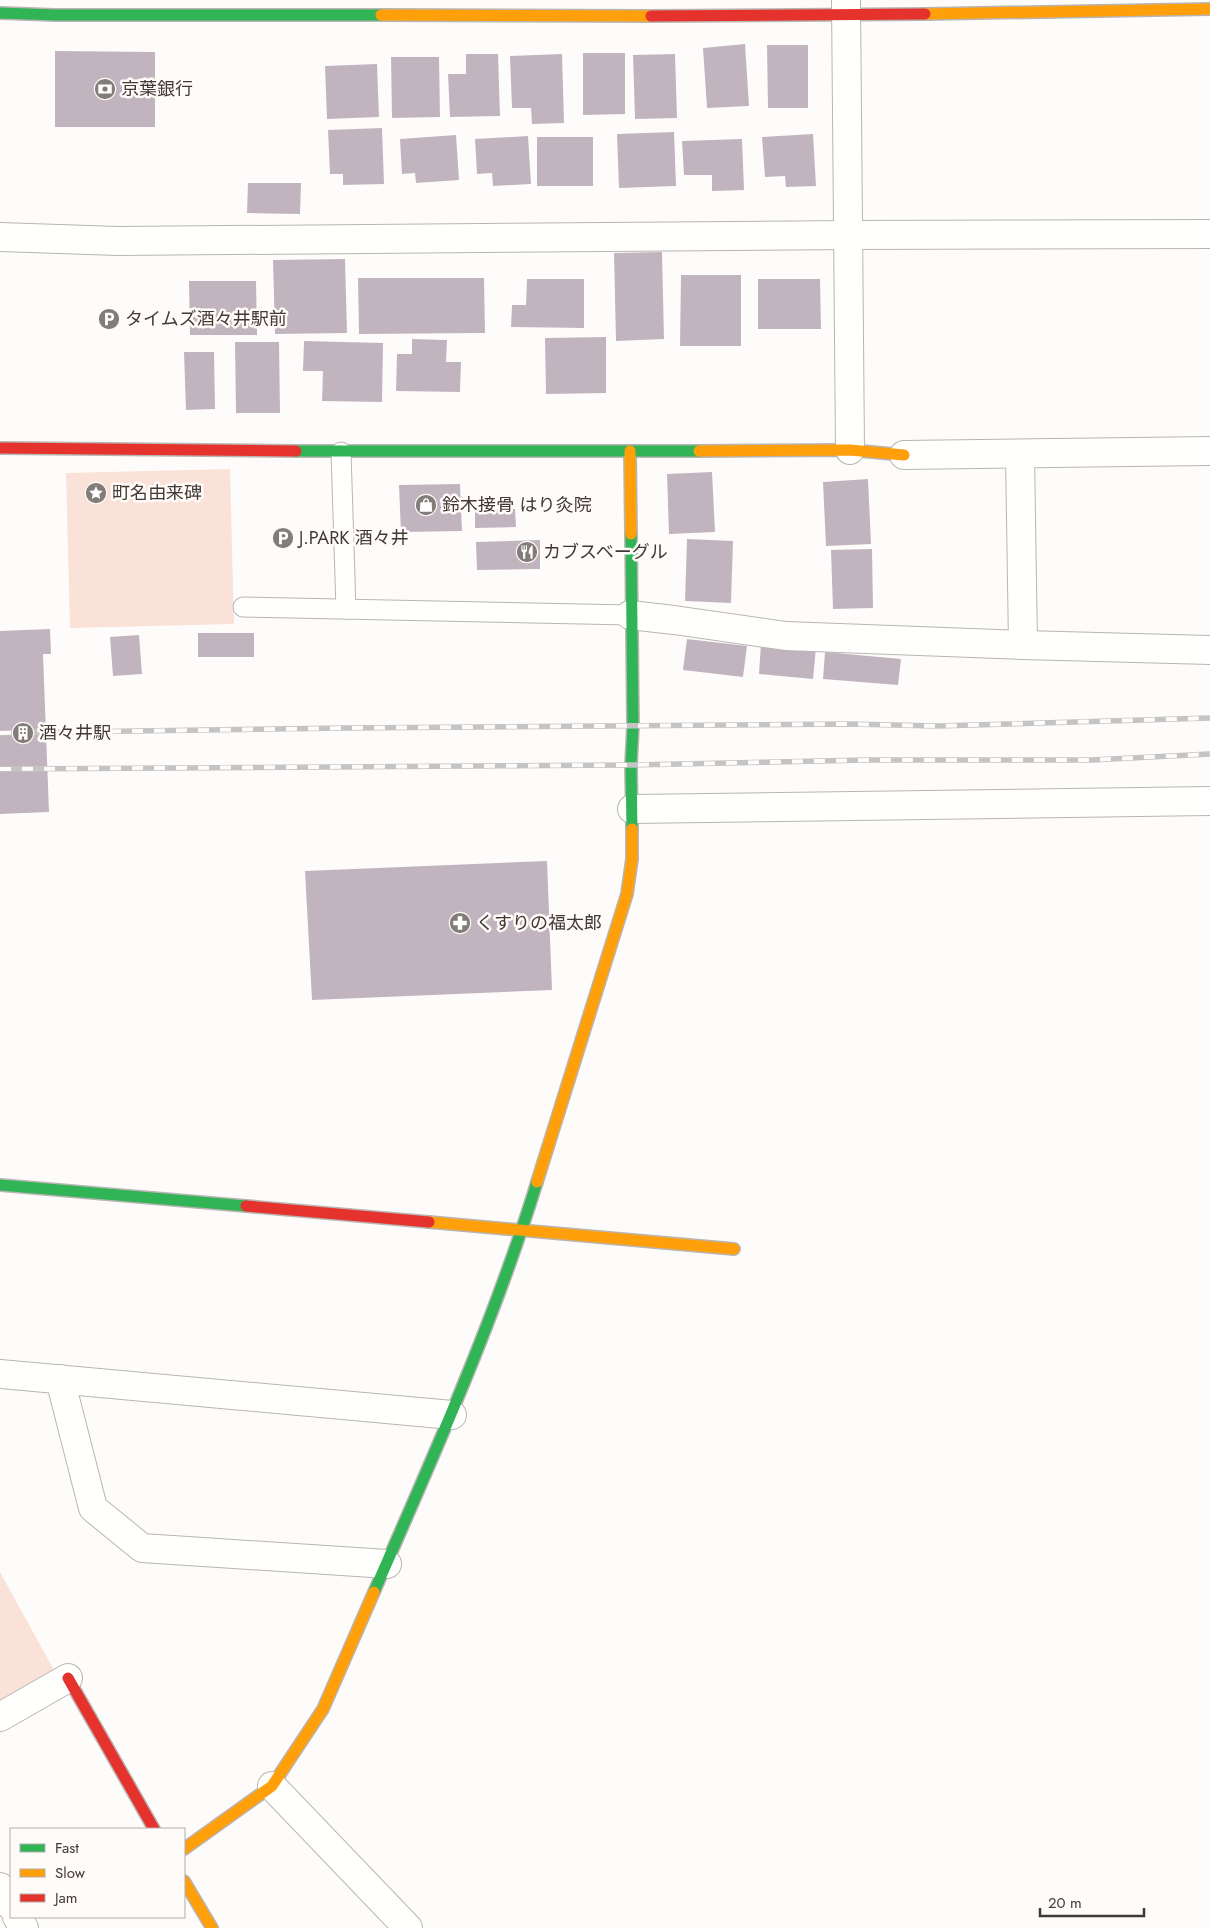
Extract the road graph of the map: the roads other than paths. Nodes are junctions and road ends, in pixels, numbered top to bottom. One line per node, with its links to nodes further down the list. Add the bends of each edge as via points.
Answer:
1 (267, 8): 2 (street); 4 (street)
2 (846, 8): 3 (street); 6 (street)
3 (1210, 10)
4 (0, 13)
5 (1210, 234): 6 (street)
6 (849, 235): 7 (street); 9 (street)
7 (0, 238)
8 (0, 448): 11 (street)
9 (850, 450): 12 (street); 14 (street)
10 (1210, 451): 13 (street)
11 (340, 452): 12 (street); 16 (lane)
12 (630, 452): 17 (street)
13 (1020, 454): 14 (street); 18 (street)
14 (904, 455)
15 (243, 607): 16 (lane)
16 (346, 609): 17 (lane)
17 (630, 615): 18 (street, via 786,636); 21 (street)
18 (1023, 645): 19 (street)
19 (1210, 650)
20 (1210, 801): 21 (street)
21 (632, 809): 23 (street, via 632,859 627,894)
22 (0, 1185): 23 (street)
23 (522, 1231): 24 (street); 27 (street)
24 (734, 1249)
25 (0, 1374): 26 (street)
26 (60, 1379): 27 (street); 28 (street, via 93,1508 142,1548)
27 (452, 1416): 28 (street)
28 (387, 1564): 31 (street, via 323,1709)
29 (68, 1678): 30 (street); 32 (street)
30 (0, 1718)
31 (272, 1786): 33 (street); 38 (street)
32 (153, 1828)
33 (185, 1848)
34 (185, 1882): 37 (street)
35 (0, 1887): 36 (street)
36 (10, 1904)
37 (212, 1928)
38 (408, 1928)

